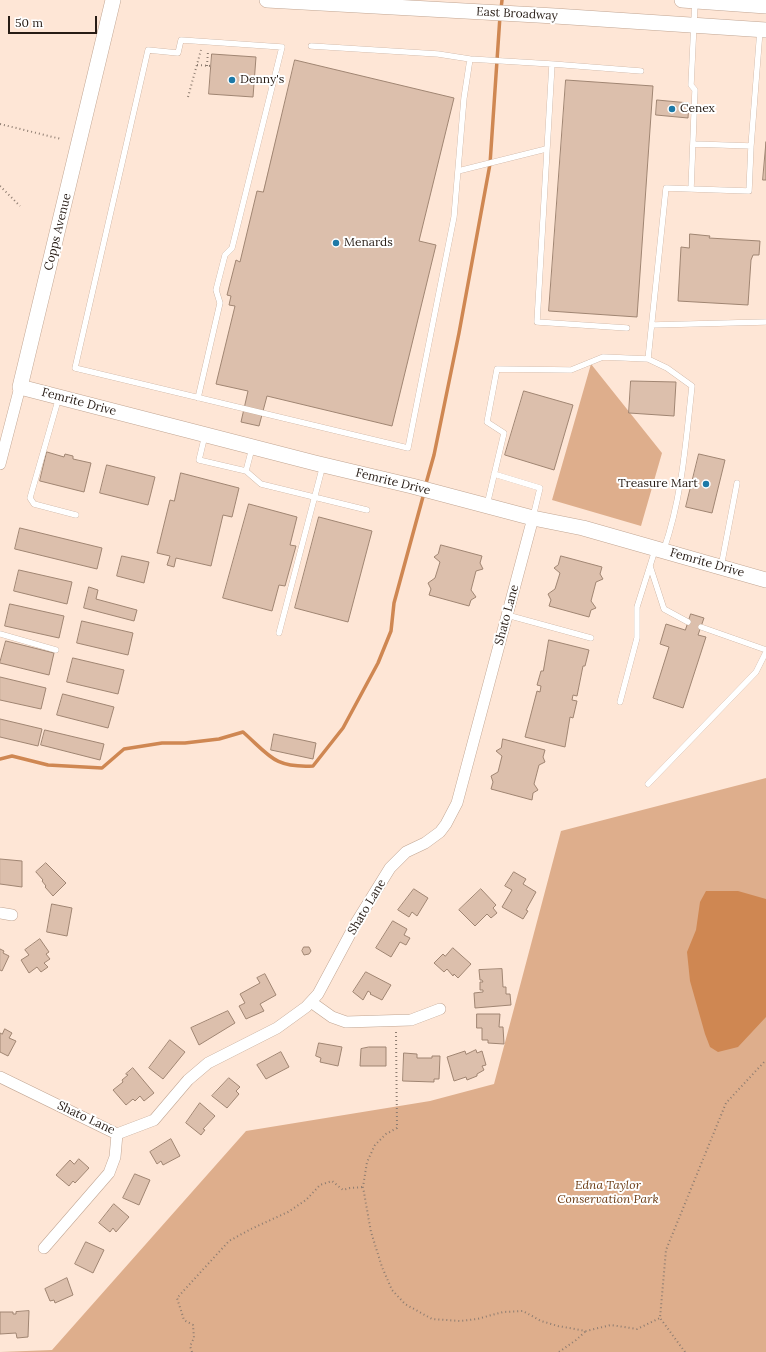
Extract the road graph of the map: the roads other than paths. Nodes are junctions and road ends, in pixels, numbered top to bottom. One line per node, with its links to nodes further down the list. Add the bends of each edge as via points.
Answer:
1 (113, 0): 21 (street, Copps Avenue)
2 (267, 0): 4 (street, East Broadway)
3 (691, 0): 5 (street); 6 (lane)
4 (372, 2): 6 (street, East Broadway, via 483,12)
5 (766, 6)
6 (693, 25): 7 (street, East Broadway); 12 (lane, via 691,85 695,90)
7 (763, 30): 13 (lane)
8 (311, 46): 9 (lane, via 438,54)
9 (470, 59): 10 (lane); 15 (lane)
10 (552, 64): 11 (lane); 14 (lane)
11 (641, 72)
12 (694, 144): 13 (lane); 16 (lane)
13 (752, 146): 16 (lane, via 749,192)
14 (546, 149): 15 (lane); 19 (lane, via 537,322)
15 (458, 171): 23 (lane, via 454,217 408,448)
16 (691, 189): 18 (lane, via 666,188)
17 (766, 322): 18 (lane)
18 (652, 325): 20 (lane)
19 (627, 328)
20 (648, 359): 29 (lane, via 603,357 571,370 497,369 487,422 504,433); 36 (lane, via 667,368 692,386 685,454 673,513)
21 (20, 387): 22 (street, Femrite Drive); 26 (street, Copps Avenue)
22 (60, 397): 24 (street, Femrite Drive); 34 (lane, via 30,498 34,504)
23 (198, 398): 23 (lane, via 220,303 216,290 225,255 232,248 282,47 181,40 178,53 148,50 74,368)
24 (206, 435): 25 (street, Femrite Drive); 28 (lane, via 200,460)
25 (253, 447): 27 (street, Femrite Drive); 28 (lane)
26 (0, 464)
27 (324, 465): 31 (lane); 32 (street, Femrite Drive)
28 (246, 471): 31 (lane, via 262,484)
29 (494, 474): 32 (lane); 35 (lane, via 540,488)
30 (737, 482): 38 (lane)
31 (315, 497): 33 (lane); 43 (lane)
32 (487, 505): 35 (street, Femrite Drive)
33 (368, 510)
34 (76, 515)
35 (533, 518): 36 (street, Femrite Drive, via 583,528); 40 (street, Shato Lane)
36 (660, 549): 37 (lane); 38 (street, Femrite Drive)
37 (650, 566): 41 (lane, via 664,609); 48 (lane, via 637,607 637,638)
38 (721, 567): 39 (street, Femrite Drive)
39 (766, 580)
40 (506, 614): 45 (lane); 52 (street, Shato Lane, via 457,803 451,815 434,837 406,852 390,868)
41 (688, 622)
42 (701, 627): 47 (lane)
43 (279, 633)
44 (0, 634): 46 (lane)
45 (591, 638)
46 (56, 650)
47 (766, 651): 49 (lane, via 756,672)
48 (620, 702)
49 (648, 784)
50 (0, 913): 51 (street)
51 (12, 915)
52 (311, 1002): 53 (street, via 332,1017 346,1022 419,1018); 55 (street, Shato Lane, via 278,1028 208,1062 188,1080 154,1120)
53 (440, 1009)
54 (0, 1077): 55 (street, Shato Lane)
55 (118, 1134): 56 (street, via 115,1157 108,1173)
56 (44, 1248)

